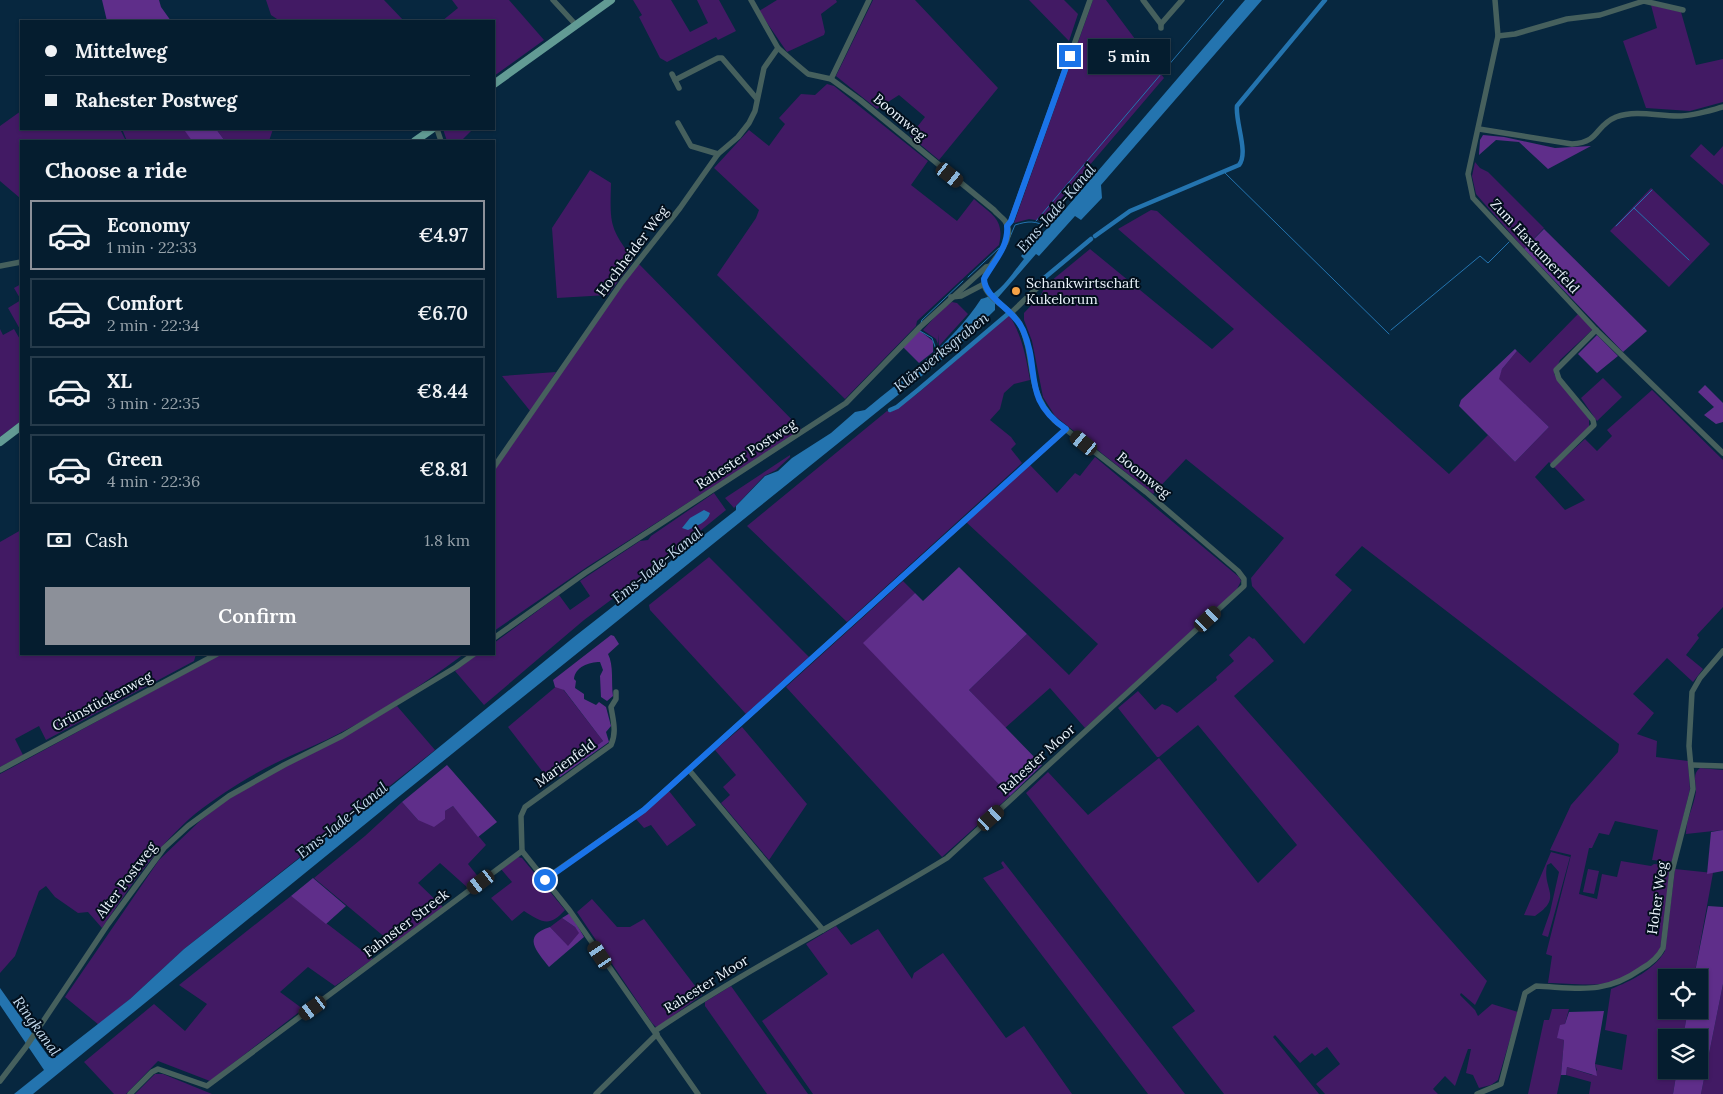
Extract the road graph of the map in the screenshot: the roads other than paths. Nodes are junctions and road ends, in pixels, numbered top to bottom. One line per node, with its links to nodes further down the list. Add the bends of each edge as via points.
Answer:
1 (553, 0): 10 (street)
2 (611, 0): 10 (main road)
3 (751, 0): 12 (street, Boomweg)
4 (869, 0): 13 (street)
5 (1090, 0): 23 (street)
6 (1142, 0): 7 (street, via 1161,26)
7 (1182, 0)
8 (1495, 0): 11 (street, Zum Haxtumerfeld)
9 (1684, 10): 11 (street, via 1644,1 1600,15 1567,19)
10 (576, 25): 14 (main road)
11 (1498, 36): 19 (street, Zum Haxtumerfeld)
12 (778, 48): 13 (street, Boomweg, via 808,74); 16 (street, Hochheider Weg, via 764,68)
13 (831, 78): 23 (street, Boomweg, via 994,210)
14 (495, 83)
15 (679, 88): 16 (street, via 673,77 722,58)
16 (757, 99): 22 (street, Hochheider Weg, via 749,123)
17 (1723, 107): 19 (street, via 1694,115 1627,114 1603,125 1591,140 1582,144)
18 (678, 123): 22 (street, via 691,146)
19 (1478, 129): 31 (street, Zum Haxtumerfeld, via 1468,174 1473,198)
20 (431, 130): 21 (main road)
21 (416, 140)
22 (718, 154): 37 (street, Hochheider Weg, via 622,282)
23 (1007, 226): 26 (street, via 1004,245)
24 (20, 262): 25 (street)
25 (0, 266)
26 (991, 266): 27 (street); 29 (street, Rahester Postweg)
27 (984, 284): 29 (street); 30 (street, Boomweg, via 989,294)
28 (1037, 288): 30 (street)
29 (952, 297): 39 (street, Rahester Postweg, via 846,403 585,573)
30 (1012, 312): 33 (street, Boomweg, via 1024,332 1036,394 1043,408)
31 (1596, 330): 35 (street, Zum Haxtumerfeld); 36 (street, via 1556,370 1594,425)
32 (20, 427): 34 (main road)
33 (1066, 429): 38 (street, Boomweg, via 1146,492); 47 (street)
34 (0, 442)
35 (1723, 453)
36 (1553, 465)
37 (495, 466)
38 (1244, 579): 50 (street, Rahester Moor, via 1244,586 1239,591 947,858)
39 (495, 637)
40 (1723, 651): 44 (street, Hoher Weg, via 1692,692 1689,746)
41 (215, 655): 46 (street, Grünstückenweg)
42 (473, 655): 52 (street, Alter Postweg, via 342,736 229,796 188,826 164,848)
43 (616, 692): 48 (street, Marienfeld, via 611,707 615,729 612,745 525,807 521,816)
44 (1692, 765): 45 (street); 56 (street, Hoher Weg, via 1693,790 1672,871 1665,937 1660,953 1636,973 1609,986 1536,986 1529,989 1525,993 1501,1084)
45 (1723, 766)
46 (0, 770)
47 (689, 770): 49 (street, via 644,810); 50 (street)
48 (522, 851): 49 (street); 53 (street, Fahnster Streek, via 207,1086 158,1069)
49 (545, 880): 51 (street)
50 (823, 930): 51 (street, Rahester Moor, via 708,995)
51 (656, 1033): 54 (street, Rahester Moor); 55 (street)
52 (0, 1081)
53 (130, 1094)
54 (596, 1094)
55 (698, 1094)
56 (1477, 1094)

